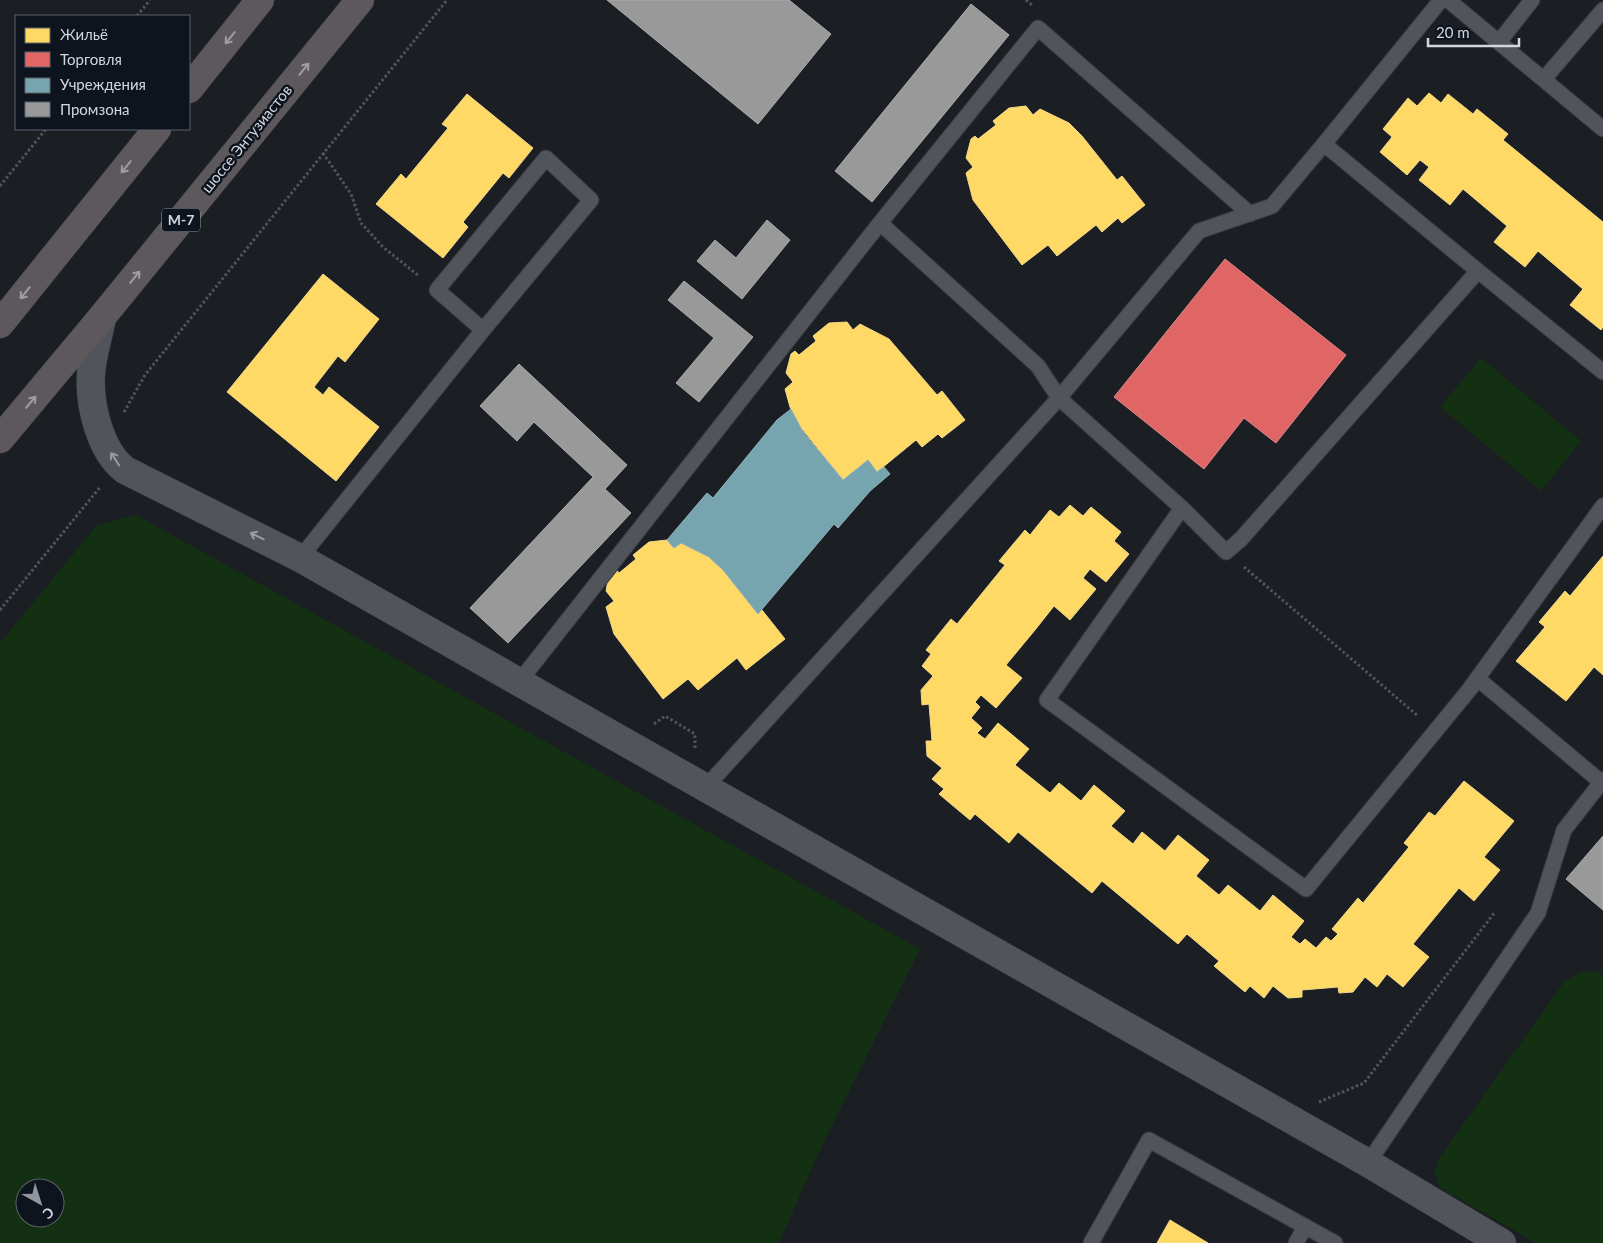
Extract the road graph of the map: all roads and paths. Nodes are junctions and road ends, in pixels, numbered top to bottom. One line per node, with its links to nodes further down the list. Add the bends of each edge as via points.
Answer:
1 (150, 0): 9 (path)
2 (260, 0): 12 (highway, one-way to 12)
3 (360, 0): 23 (highway, шоссе Энтузиастов / М-7, one-way to 3)
4 (448, 0): 17 (path)
5 (1441, 0): 16 (lane)
6 (1448, 0): 10 (lane)
7 (1532, 0): 10 (lane)
8 (1603, 10): 11 (lane)
9 (138, 15)
10 (1498, 42): 11 (lane)
11 (1544, 79): 13 (lane)
12 (190, 88)
13 (1603, 129)
14 (45, 130): 18 (path)
15 (156, 130): 24 (highway, one-way to 24)
16 (1324, 144): 19 (lane, via 1272,206); 21 (lane)
17 (323, 153): 22 (path, via 352,194 362,223 383,247); 28 (path, via 145,376)
18 (0, 186)
19 (1250, 214): 20 (lane, via 1038,28); 27 (lane, via 1199,232)
20 (880, 223): 27 (lane, via 1038,366); 36 (lane)
21 (1478, 271): 26 (lane); 33 (lane)
22 (437, 290): 25 (lane); 25 (lane, via 546,158 591,200)
23 (102, 317): 29 (highway, шоссе Энтузиастов / М-7, one-way to 23); 30 (street, one-way to 23, via 96,426 91,375)
24 (0, 324)
25 (483, 330): 34 (lane)
26 (1603, 372)
27 (1059, 398): 32 (lane); 40 (lane)
28 (124, 413)
29 (0, 439)
30 (118, 464): 34 (street, one-way to 30); 35 (path)
31 (1603, 506): 37 (lane)
32 (1182, 508): 33 (lane); 39 (lane, via 1046,700 1306,889)
33 (1226, 552): 39 (path)
34 (300, 558): 36 (street)
35 (0, 610)
36 (519, 682): 40 (street)
37 (1469, 690): 39 (lane); 41 (lane, via 1478,679)
38 (652, 725): 40 (path, via 665,716 695,734 695,757)
39 (1436, 731)
40 (712, 779): 44 (street)
41 (1602, 781): 44 (lane, via 1564,830 1538,913)
42 (1494, 912): 43 (path, via 1364,1083 1320,1102)
43 (1311, 1097)
44 (1368, 1163): 49 (street)
45 (1305, 1227): 46 (lane, via 1149,1140); 47 (lane); 48 (lane)
46 (1091, 1243)
47 (1296, 1243)
48 (1335, 1243)
49 (1502, 1243)

